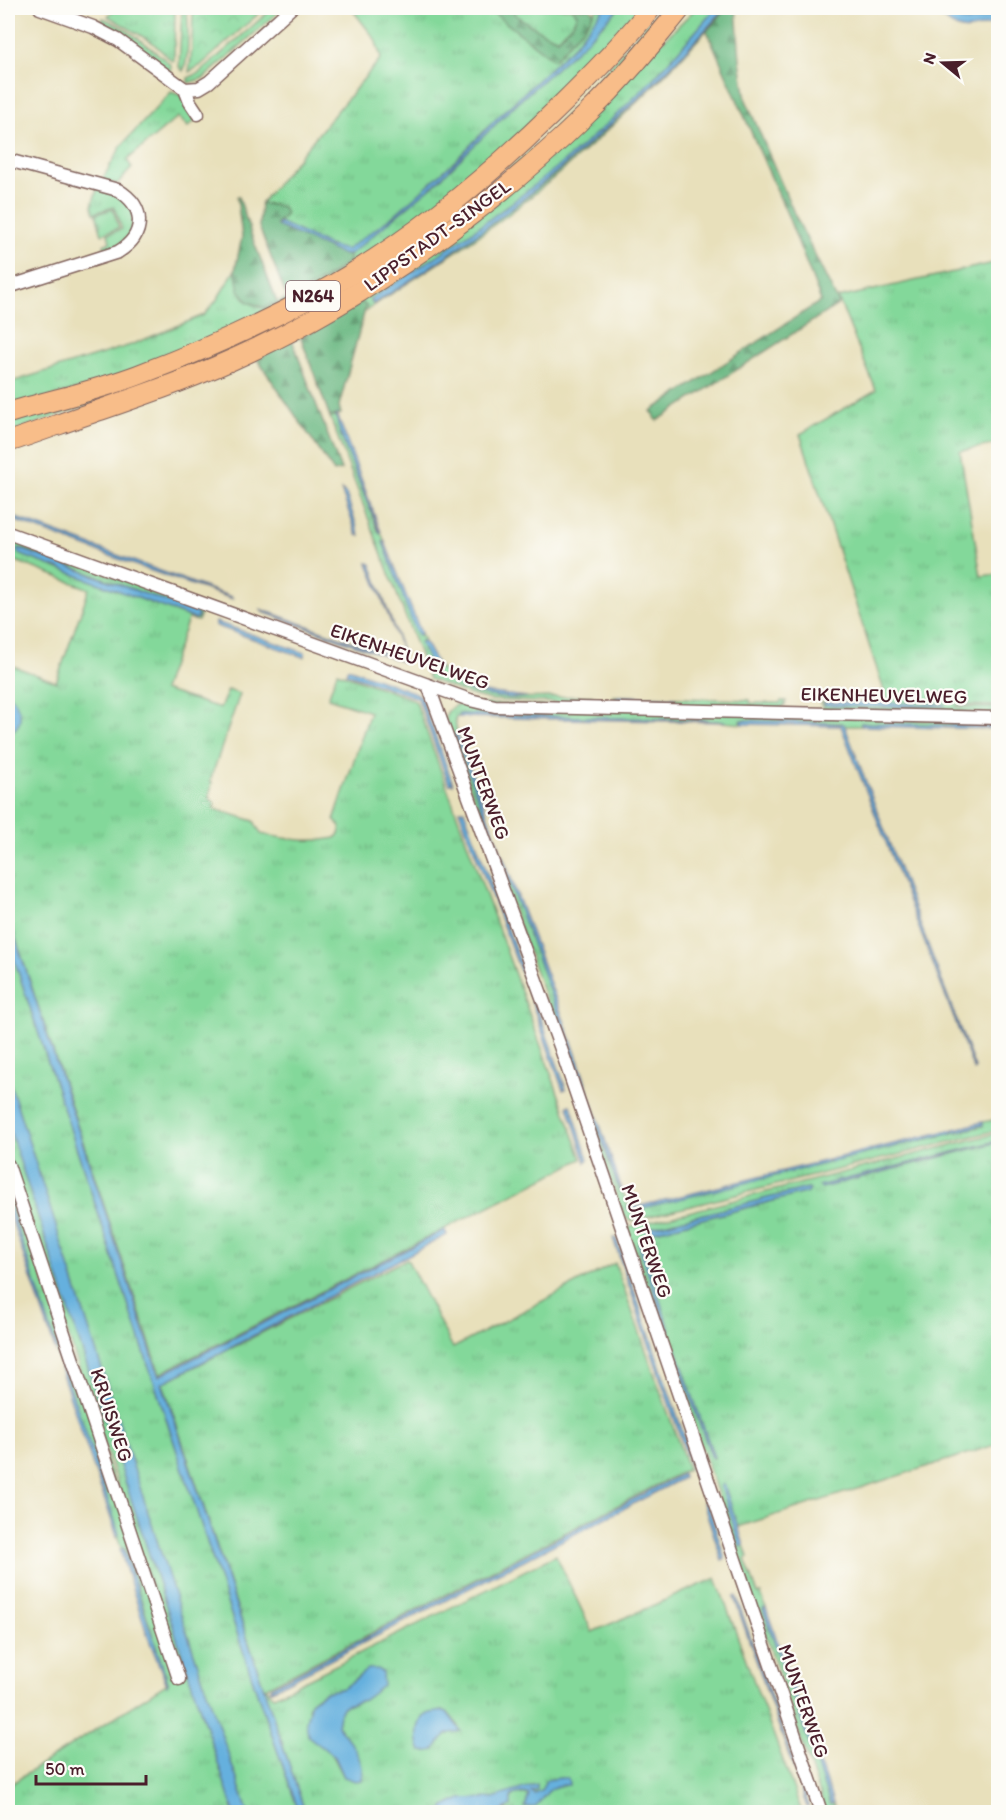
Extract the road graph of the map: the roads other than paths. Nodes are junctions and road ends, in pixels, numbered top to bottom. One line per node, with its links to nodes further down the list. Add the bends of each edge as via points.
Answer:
1 (40, 8): 5 (street, via 118,40)
2 (291, 8): 5 (street, via 209,82 199,88)
3 (651, 8): 9 (main road, LIPPSTADT-SINGEL / N264, via 599,68 527,138 462,195 365,266 216,344 136,376)
4 (681, 8): 10 (main road, LIPPSTADT-SINGEL / N264, via 609,92 559,140 448,231 338,305 191,378)
5 (184, 89): 6 (street)
6 (198, 114)
7 (8, 160): 8 (street, via 118,189 135,204 139,215 135,238 118,252)
8 (8, 287)
9 (8, 414)
10 (8, 442)
11 (8, 533): 12 (street, EIKENHEUVELWEG)
12 (428, 685): 13 (street, EIKENHEUVELWEG, via 495,706); 16 (street, MUNTERWEG, via 565,1060)
13 (999, 717)
14 (8, 1165): 15 (street, KRUISWEG)
15 (180, 1679)
16 (821, 1812)

